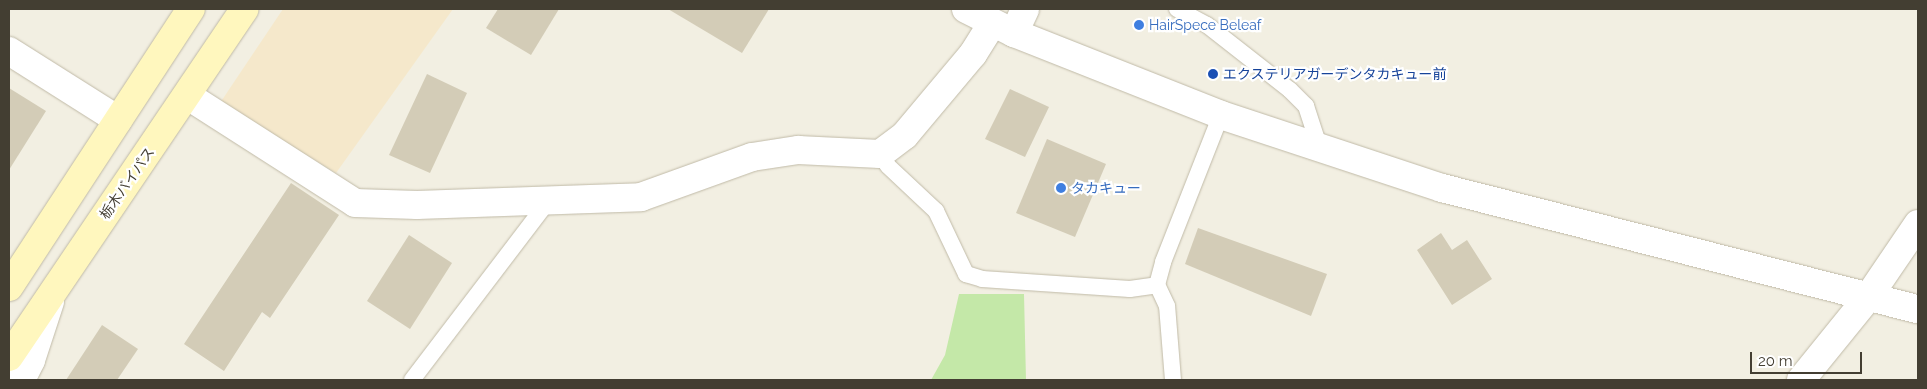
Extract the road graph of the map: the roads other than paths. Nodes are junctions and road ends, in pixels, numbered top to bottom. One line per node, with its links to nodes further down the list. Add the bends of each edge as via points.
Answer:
1 (191, 9): 10 (main road)
2 (245, 9): 8 (main road, 栃木バイパス)
3 (966, 9): 6 (street)
4 (1025, 9): 6 (street)
5 (1177, 9): 11 (lane, via 1207,25 1290,90 1306,106)
6 (1003, 28): 9 (street); 12 (street, via 974,54 905,135)
7 (9, 51): 10 (street)
8 (188, 96): 13 (street, via 355,203 417,205); 17 (main road, 栃木バイパス)
9 (1221, 115): 11 (street); 15 (lane)
10 (118, 120): 16 (main road)
11 (1320, 149): 18 (street, via 1442,188)
12 (880, 154): 13 (street, via 798,150 752,156 641,197); 15 (lane, via 888,166 936,212 966,274 982,279 1130,289)
13 (550, 199): 22 (lane)
14 (1918, 224): 18 (street)
15 (1157, 285): 23 (lane, via 1167,306)
16 (9, 287)
17 (54, 290): 20 (main road, 栃木バイパス); 21 (street, via 31,360)
18 (1869, 296): 19 (street); 24 (street)
19 (1918, 309)
20 (9, 357)
21 (21, 380)
22 (412, 380)
23 (1173, 380)
24 (1802, 380)

